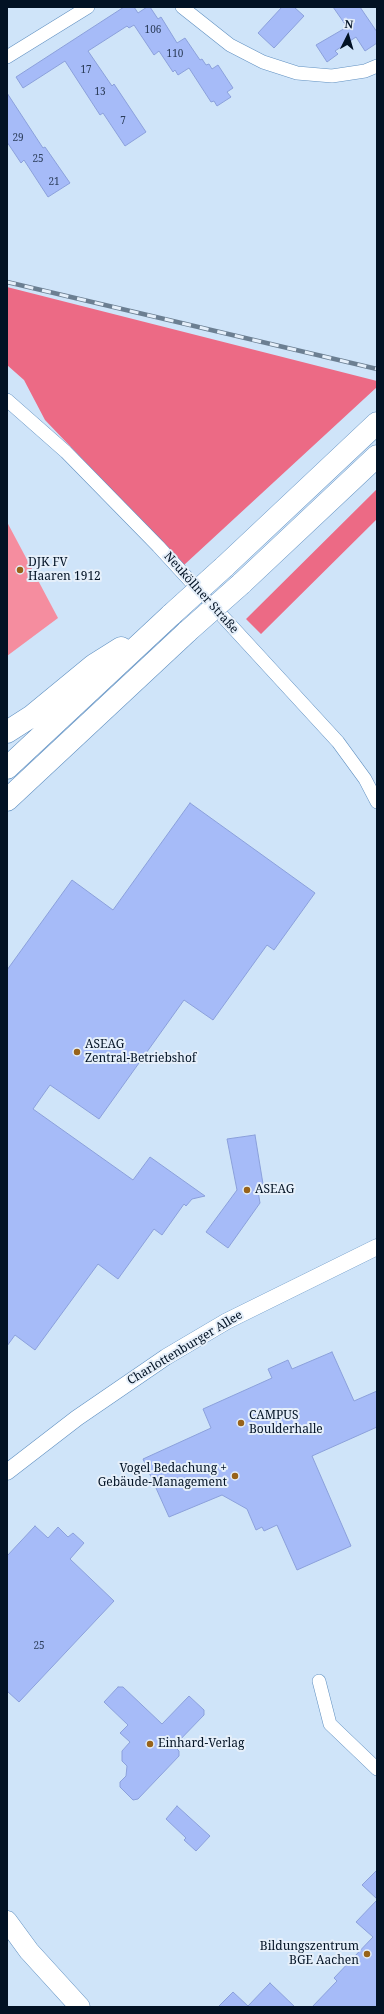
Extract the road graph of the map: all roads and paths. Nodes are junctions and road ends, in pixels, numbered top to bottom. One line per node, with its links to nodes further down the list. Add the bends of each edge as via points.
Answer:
1 (88, 7): 3 (street)
2 (182, 7): 4 (street, via 230,45 263,62 297,73 332,76 365,71)
3 (7, 57)
4 (377, 66)
5 (7, 400): 13 (street, Neuköllner Straße, via 66,452 158,546 338,742 365,779)
6 (377, 423): 8 (highway, bridge)
7 (377, 456): 11 (highway, bridge)
8 (172, 614): 9 (highway, via 94,665 32,716); 10 (highway)
9 (7, 732)
10 (7, 768)
11 (40, 769): 12 (highway); 14 (highway)
12 (7, 800)
13 (377, 802)
14 (7, 811)
15 (377, 1247): 16 (street, Charlottenburger Allee, via 227,1321 166,1357 77,1418)
16 (7, 1472)
17 (319, 1681): 18 (street, via 330,1724)
18 (377, 1769)
19 (7, 1921): 20 (main road, via 29,1951)
20 (80, 2007)

